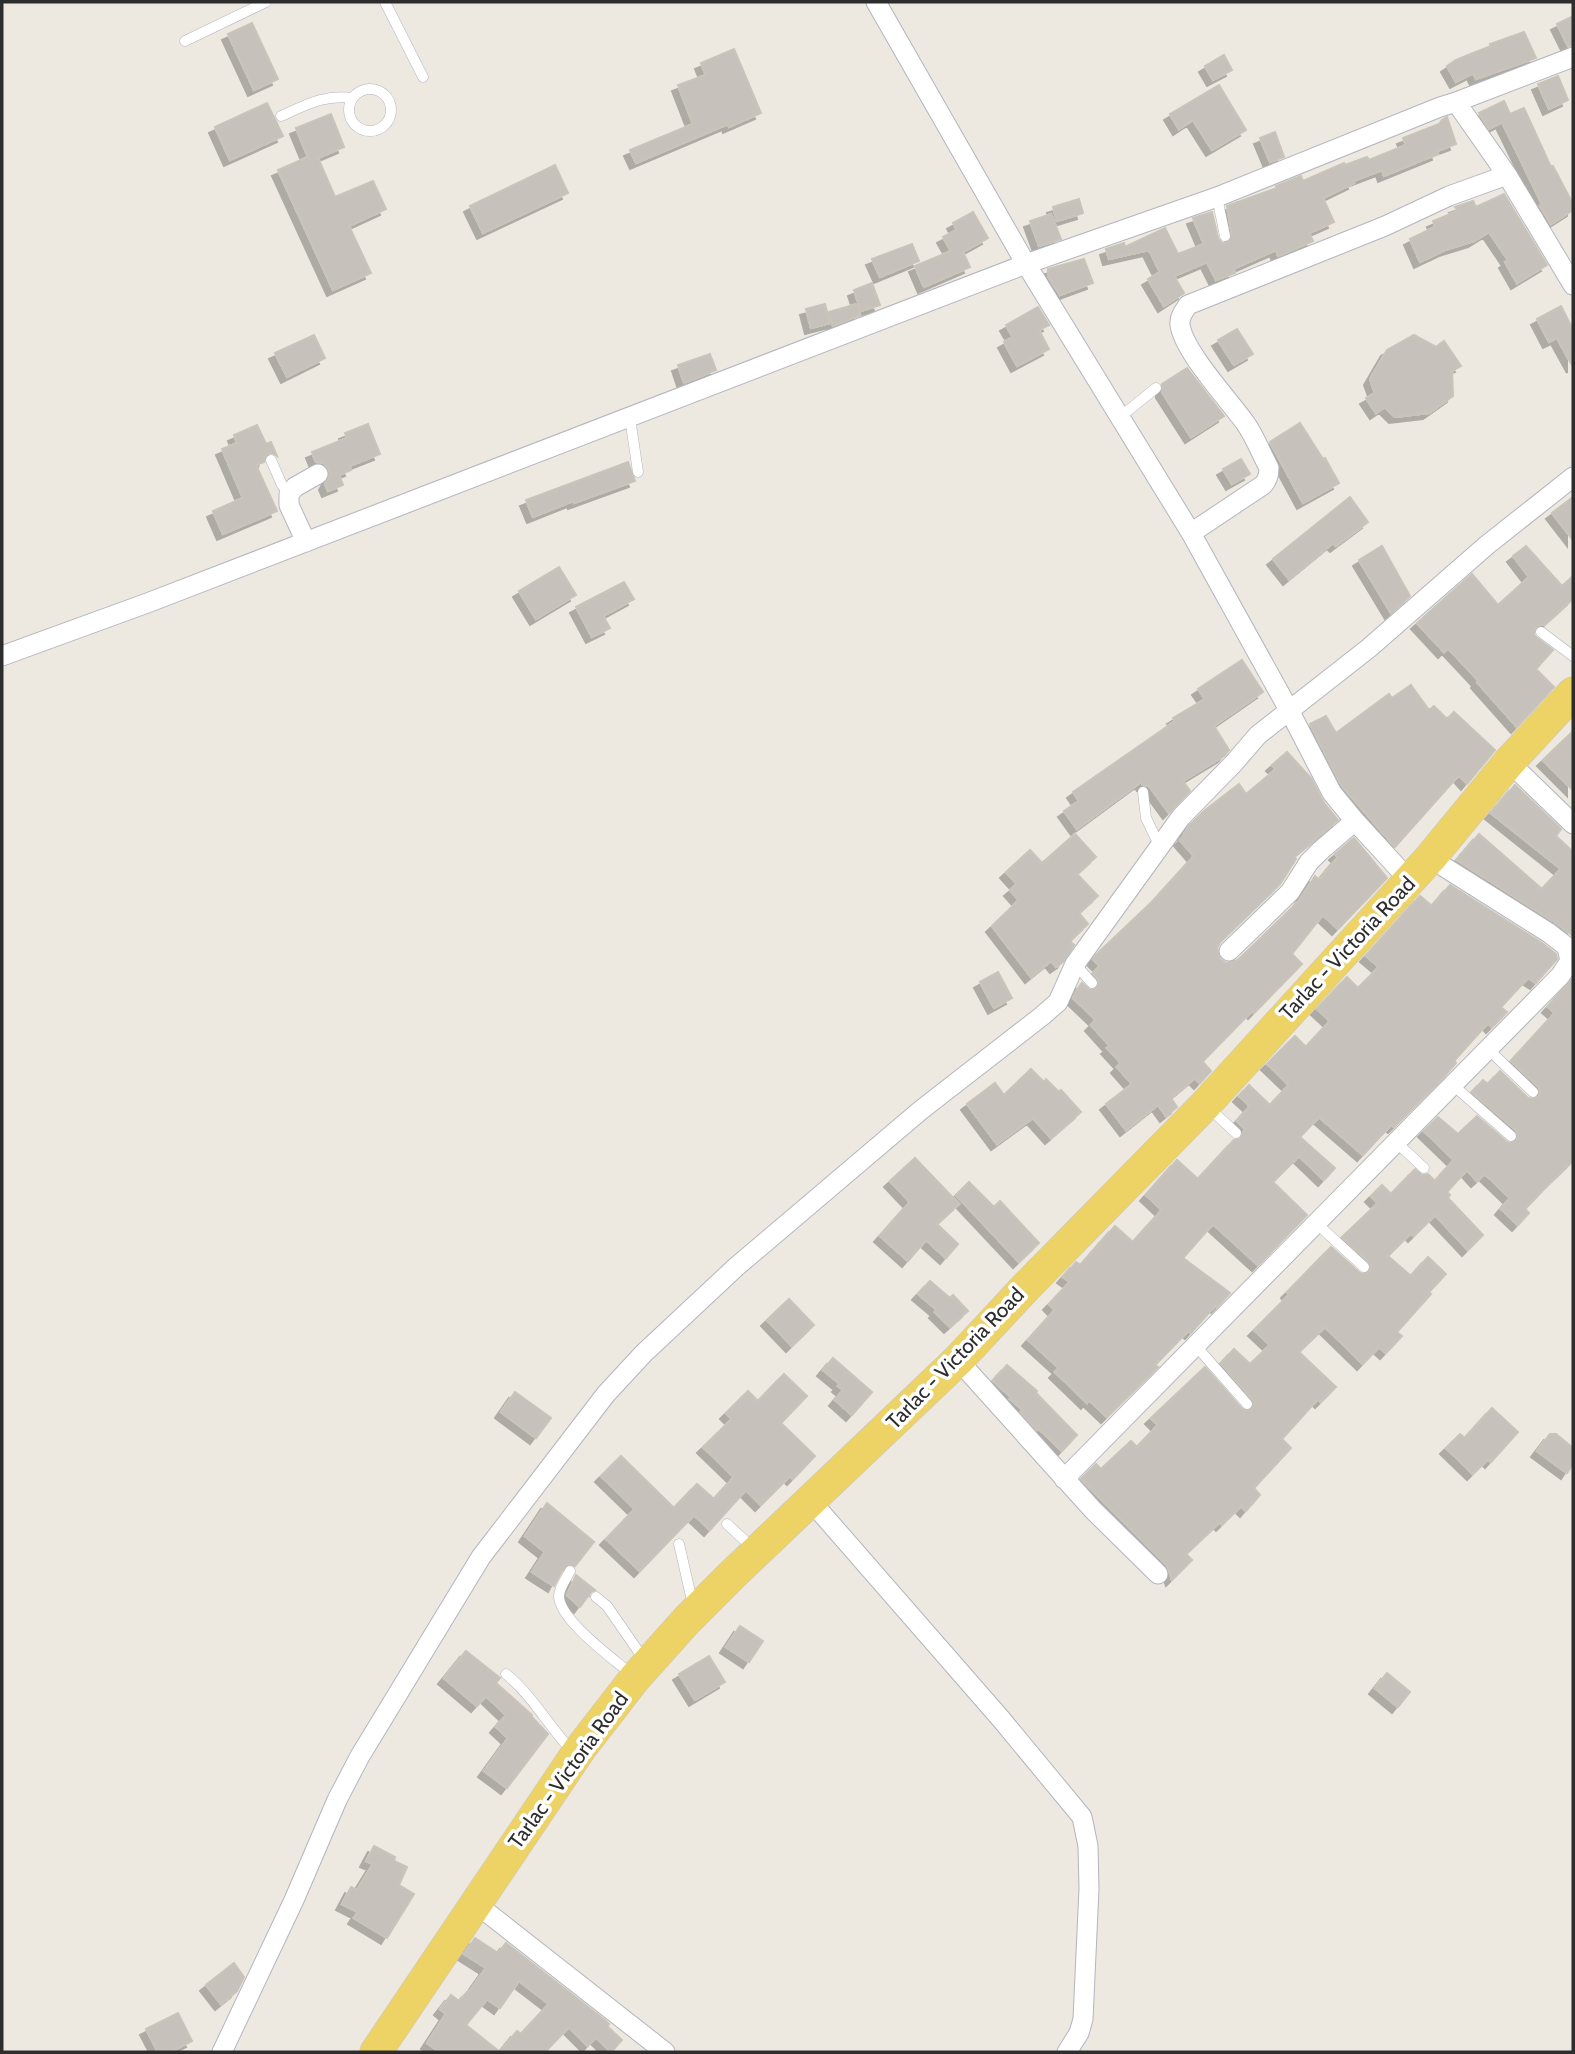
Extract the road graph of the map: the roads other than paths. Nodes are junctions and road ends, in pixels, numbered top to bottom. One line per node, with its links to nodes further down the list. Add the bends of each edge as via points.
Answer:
1 (267, 2): 4 (lane)
2 (385, 2): 6 (lane)
3 (876, 2): 13 (street)
4 (185, 41)
5 (1573, 57): 8 (street)
6 (423, 77)
7 (353, 98): 7 (lane, via 363,90 377,90 392,111 387,123 377,131 363,131 353,123 349,110); 9 (lane, via 323,98)
8 (1456, 102): 10 (street); 11 (street)
9 (281, 116)
10 (1507, 175): 14 (street); 23 (street, via 1188,305 1180,318 1186,341 1247,426 1269,468 1263,485)
11 (1217, 197): 12 (lane); 13 (street)
12 (1225, 236)
13 (1026, 264): 16 (street); 17 (street)
14 (1573, 285)
15 (1156, 388): 16 (lane)
16 (1121, 417): 23 (street)
17 (630, 418): 19 (lane); 24 (street)
18 (271, 460): 22 (lane)
19 (638, 472)
20 (318, 474): 22 (street)
21 (1573, 477): 29 (street)
22 (289, 494): 24 (street, via 289,505)
23 (1191, 533): 29 (street)
24 (306, 542): 26 (street)
25 (1541, 632): 27 (lane)
26 (2, 656)
27 (1573, 656)
28 (1573, 693): 30 (main road, Tarlac - Victoria Road)
29 (1289, 710): 32 (street, via 1332,793); 34 (street, via 1258,735 1181,817)
30 (1509, 762): 33 (street); 35 (main road, Tarlac - Victoria Road)
31 (1143, 792): 34 (lane, via 1146,818)
32 (1355, 821): 35 (street); 36 (street, via 1309,862 1290,892)
33 (1573, 824)
34 (1160, 848): 37 (street)
35 (1420, 869): 39 (street, via 1504,903 1569,951 1570,961 1560,976); 42 (main road, Tarlac - Victoria Road)
36 (1229, 951)
37 (1075, 964): 38 (lane); 65 (street, via 1058,1002 921,1110 736,1267 606,1394 481,1557 360,1756)
38 (1092, 983)
39 (1488, 1049): 40 (street); 41 (lane)
40 (1453, 1085): 44 (lane); 45 (street)
41 (1533, 1092)
42 (1205, 1105): 43 (lane); 50 (main road, Tarlac - Victoria Road)
43 (1236, 1133)
44 (1511, 1136)
45 (1396, 1142): 46 (lane); 47 (street)
46 (1424, 1168)
47 (1316, 1223): 48 (lane); 49 (street)
48 (1364, 1267)
49 (1196, 1346): 51 (lane); 52 (street)
50 (958, 1360): 52 (street); 53 (main road, Tarlac - Victoria Road)
51 (1247, 1404)
52 (1064, 1479): 58 (street)
53 (810, 1500): 56 (main road, Tarlac - Victoria Road); 68 (street, via 1082,1817 1088,1846 1083,2019)
54 (727, 1524): 56 (lane)
55 (679, 1544): 60 (lane)
56 (757, 1551): 60 (main road, Tarlac - Victoria Road)
57 (570, 1571): 61 (lane, via 559,1594 562,1610 572,1623)
58 (1158, 1574)
59 (596, 1597): 61 (lane, via 607,1606)
60 (695, 1613): 61 (main road, Tarlac - Victoria Road)
61 (641, 1671): 63 (main road, Tarlac - Victoria Road)
62 (506, 1674): 63 (lane)
63 (576, 1755): 64 (main road, Tarlac - Victoria Road)
64 (475, 1903): 66 (main road, Tarlac - Victoria Road); 67 (street)
65 (222, 2052)
66 (376, 2052)
67 (665, 2052)
68 (1067, 2052)

